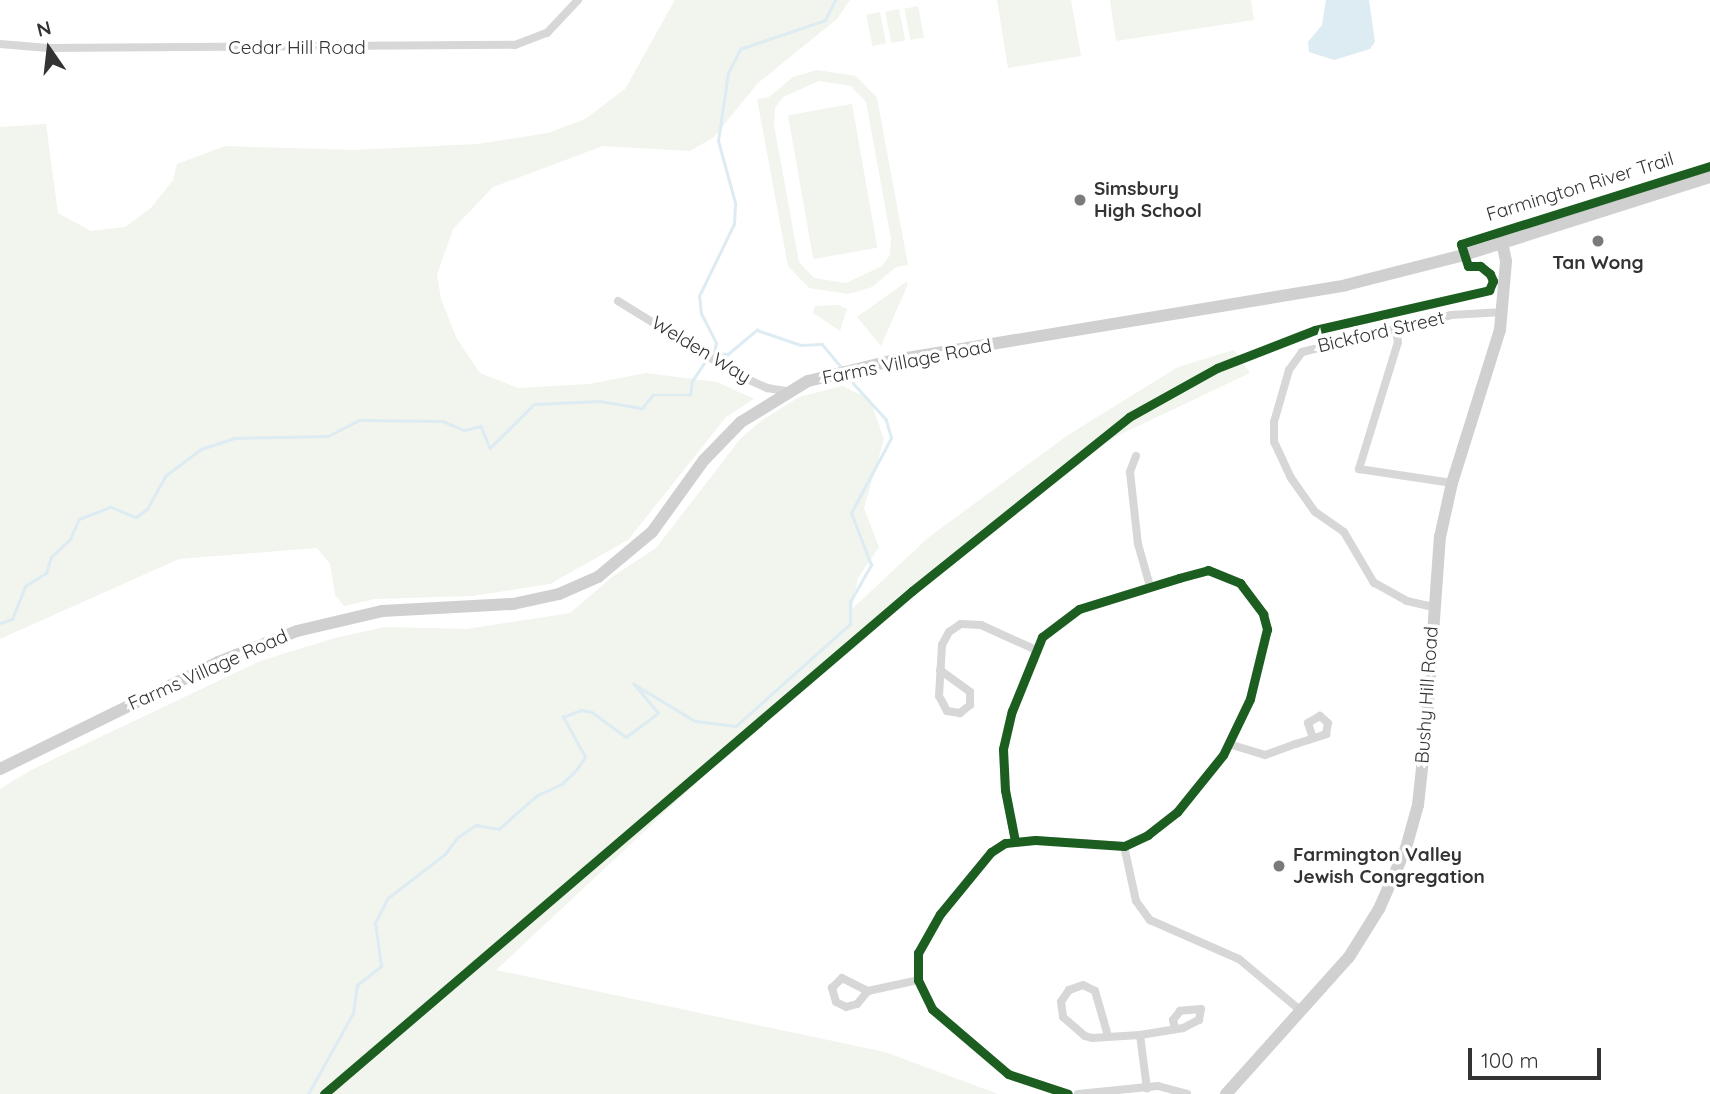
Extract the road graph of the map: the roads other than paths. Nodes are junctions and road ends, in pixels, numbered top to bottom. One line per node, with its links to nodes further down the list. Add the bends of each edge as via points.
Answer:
1 (578, 0): 2 (street, Cedar Hill Road, via 547,33 515,45 48,48)
2 (0, 44)
3 (1710, 177): 4 (main road, Farms Village Road)
4 (1502, 242): 6 (main road, Bushy Hill Road, via 1506,261); 8 (main road, Farms Village Road, via 1346,285 852,369)
5 (618, 301): 8 (street, Welden Way, via 767,388)
6 (1503, 312): 7 (street, Bickford Street, via 1451,315); 10 (main road, Bushy Hill Road)
7 (1396, 331): 10 (street, via 1398,342 1359,469); 12 (street, Bickford Street, via 1327,343 1296,357 1275,422 1274,442 1291,478 1315,512 1344,532 1374,583 1407,601)
8 (786, 391): 17 (main road, Farms Village Road, via 726,436 648,538 598,578 559,594 513,604 382,611 297,631 218,662)
9 (1136, 456): 11 (street, via 1130,472 1138,544)
10 (1452, 483): 12 (main road, Bushy Hill Road)
11 (1150, 586): 13 (street, via 1065,616); 16 (street, via 1208,570 1240,583 1264,614 1267,629 1250,699)
12 (1433, 607): 22 (main road, Bushy Hill Road, via 1421,780 1406,848 1379,909 1349,957)
13 (1034, 649): 14 (street, via 993,628 961,624 945,638); 18 (street, via 1003,749)
14 (940, 670): 14 (street, via 941,704 954,714 967,710 971,699 967,687)
15 (1313, 738): 16 (street, via 1265,755)
16 (1229, 744): 19 (street, via 1177,812 1148,835)
17 (0, 769)
18 (1015, 841): 19 (street); 20 (street, via 991,852 940,914 918,953)
19 (1124, 846): 22 (street, via 1136,901 1150,920 1235,956)
20 (918, 980): 21 (street); 27 (street, via 932,1009 985,1059 1027,1083)
21 (868, 991): 21 (street, via 849,978 838,980 832,988 836,1002 846,1007)
22 (1300, 1010): 30 (main road, Bushy Hill Road)
23 (1175, 1029): 25 (street)
24 (1108, 1035): 24 (street, via 1092,1038 1069,1025 1060,1009 1069,990 1083,985 1095,991); 25 (street)
25 (1140, 1035): 26 (street)
26 (1149, 1091): 28 (street); 29 (street, via 1158,1086)
27 (1068, 1094)
28 (1078, 1094)
29 (1187, 1094)
30 (1226, 1094)

